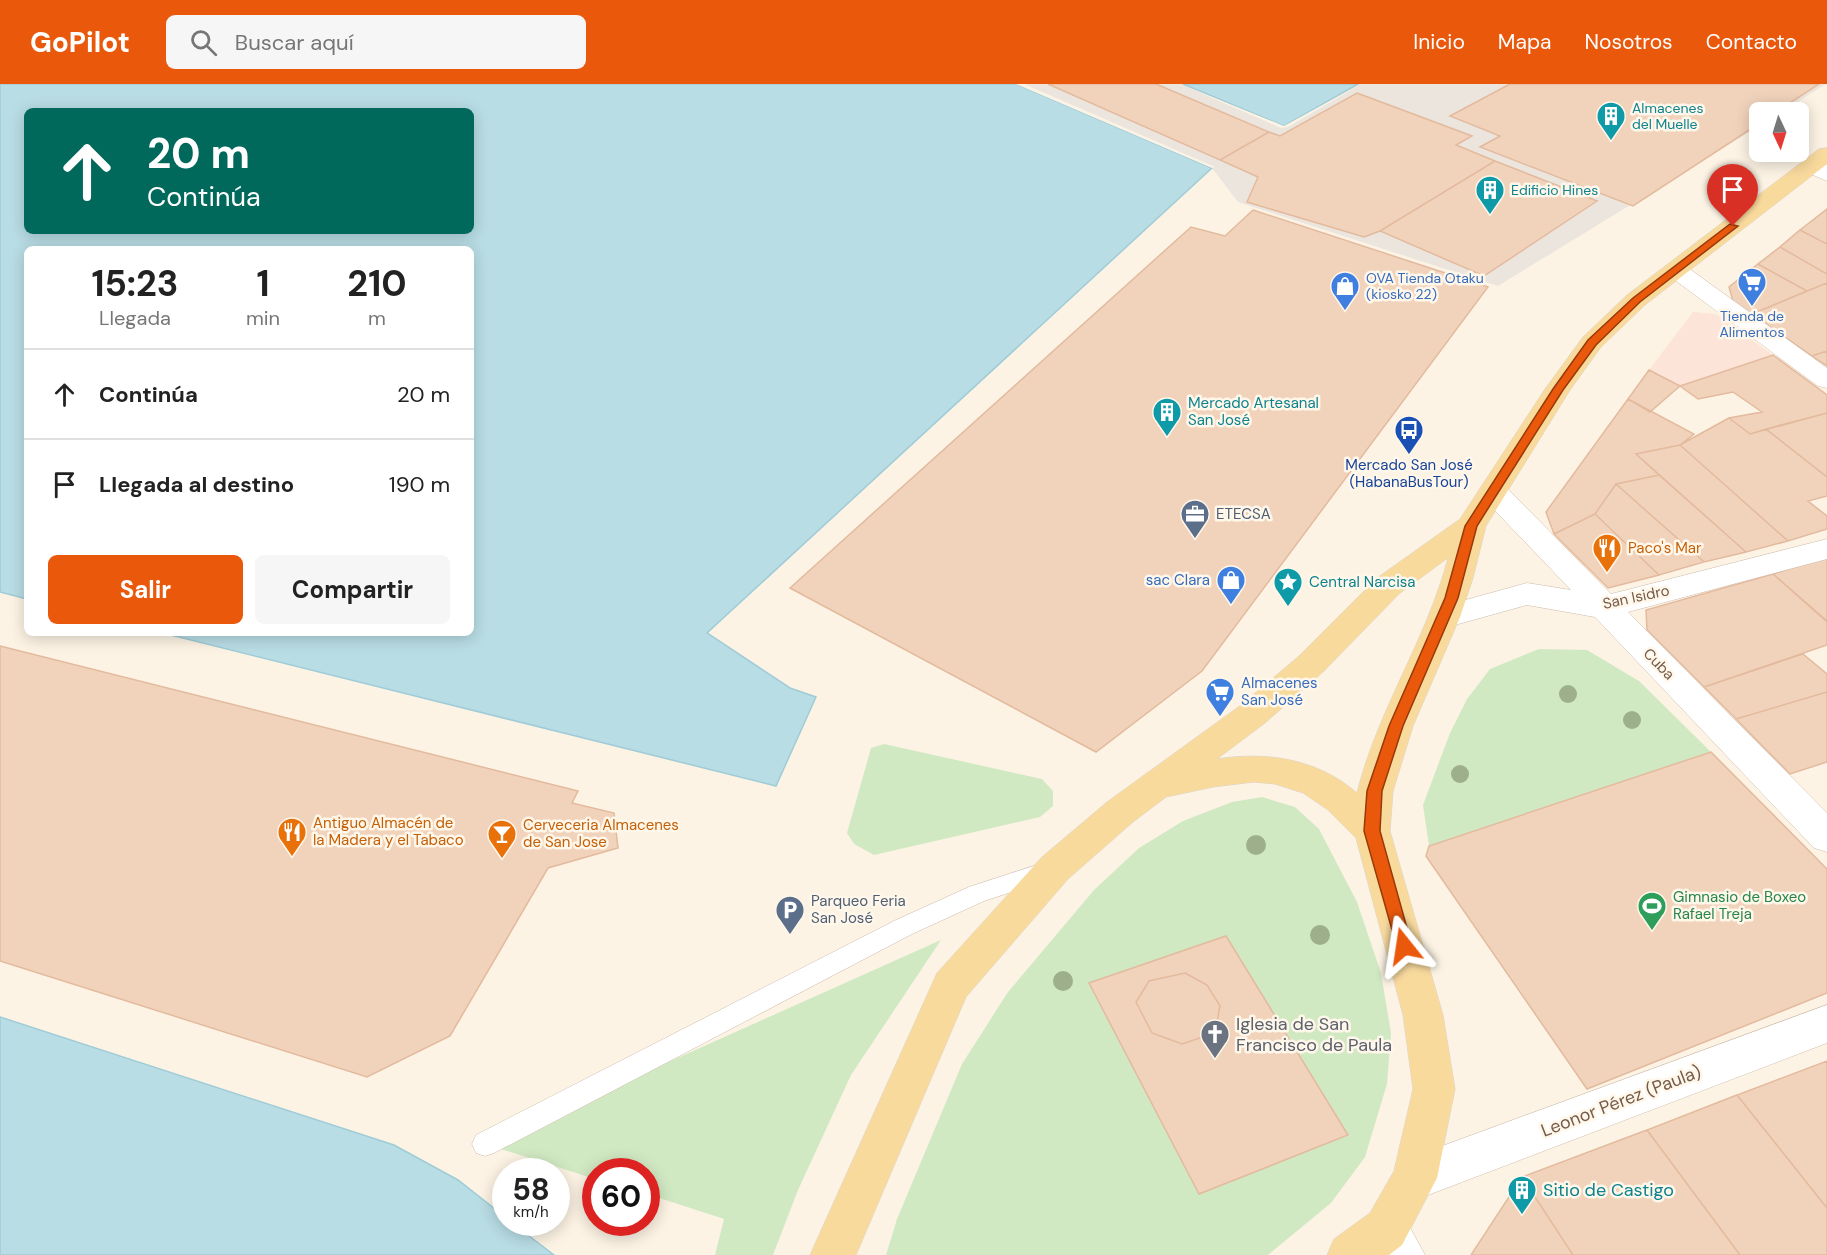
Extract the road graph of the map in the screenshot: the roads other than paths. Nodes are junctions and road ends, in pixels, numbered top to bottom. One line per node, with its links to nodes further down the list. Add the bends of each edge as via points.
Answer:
1 (1822, 164): 2 (main road)
2 (1676, 270): 3 (street); 4 (main road, via 1636,300 1592,342)
3 (1827, 380)
4 (1493, 491): 5 (main road); 7 (street, Cuba)
5 (1471, 526): 8 (main road); 9 (main road, via 1388,586 1311,664 1253,714)
6 (1827, 549): 7 (street, San Isidro)
7 (1604, 607): 8 (street, San Isidro, via 1527,594); 11 (street, Cuba)
8 (1444, 617): 10 (main road, via 1384,758 1375,791)
9 (1154, 787): 10 (main road, via 1251,766 1284,772 1317,784 1337,797); 12 (main road)
10 (1372, 831): 15 (main road, via 1423,1015 1434,1089)
11 (1827, 837)
12 (1055, 868): 14 (lane, via 977,894 904,927); 17 (main road, via 951,986)
13 (1827, 1024): 15 (street, Leonor Pérez (Paula))
14 (485, 1144)
15 (1415, 1178): 16 (main road)
16 (1394, 1242): 18 (main road)
17 (833, 1255)
18 (1350, 1255)

